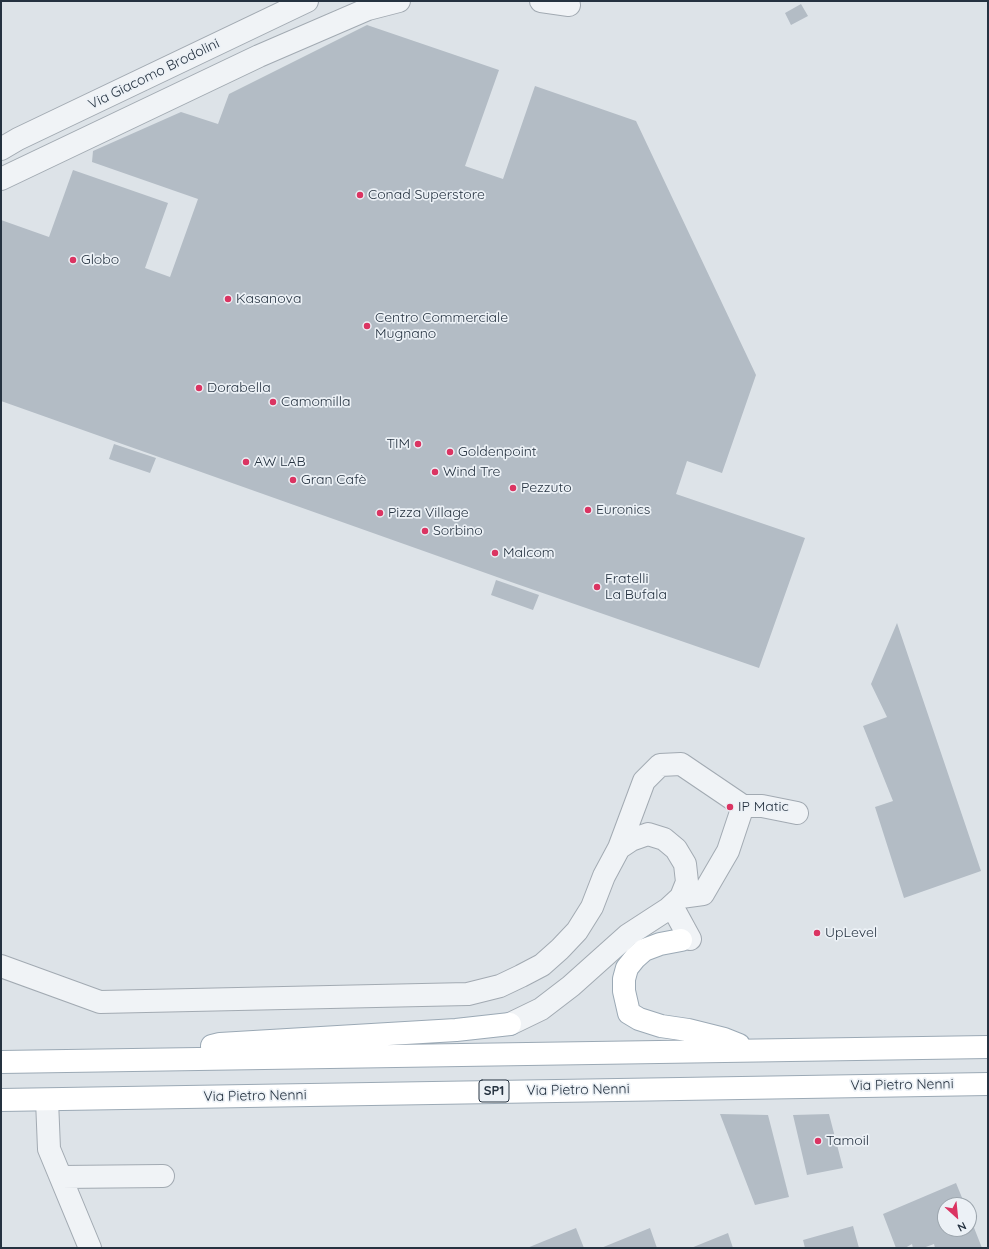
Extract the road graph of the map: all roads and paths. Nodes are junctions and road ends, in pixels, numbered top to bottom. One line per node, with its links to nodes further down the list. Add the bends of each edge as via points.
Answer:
1 (308, 1): 5 (street, Via Giacomo Brodolini)
2 (399, 1): 6 (street, via 368,9 259,56)
3 (541, 1): 4 (street)
4 (569, 5)
5 (1, 149)
6 (1, 179)
7 (743, 806): 8 (street, via 762,806); 9 (street, via 681,764 660,765 644,781); 10 (street, via 728,850 703,894)
8 (797, 813)
9 (619, 848): 10 (street, via 648,834 664,839 676,849 685,864 687,882); 12 (street, via 592,907 577,931 560,949 542,965 521,976 500,986 468,994 100,1002)
10 (677, 902): 11 (street); 13 (street, via 628,935 541,1009)
11 (685, 940): 15 (main road, via 660,944 644,950 634,958 627,968 624,979 629,1013 661,1026 724,1039)
12 (1, 966)
13 (510, 1024): 16 (main road, via 456,1030 220,1044)
14 (988, 1047): 15 (main road)
15 (752, 1050): 16 (main road)
16 (146, 1060): 17 (main road)
17 (1, 1062)
18 (988, 1084): 20 (main road, Via Pietro Nenni / SP1)
19 (1, 1100): 20 (main road, Via Pietro Nenni / SP1)
20 (47, 1100): 22 (street, via 49,1149)
21 (163, 1176): 22 (street)
22 (61, 1177): 23 (street)
23 (90, 1248)

